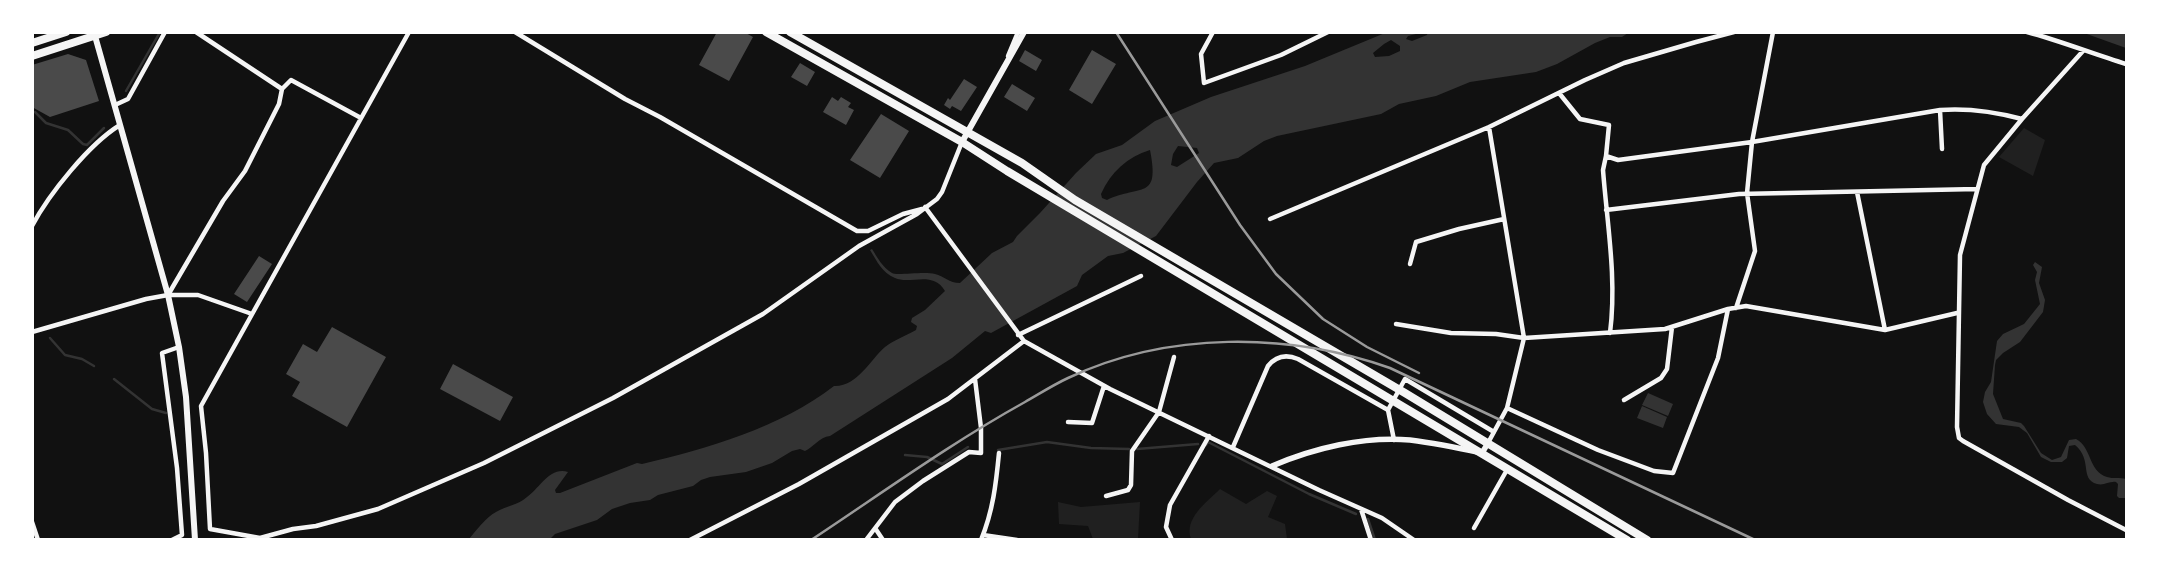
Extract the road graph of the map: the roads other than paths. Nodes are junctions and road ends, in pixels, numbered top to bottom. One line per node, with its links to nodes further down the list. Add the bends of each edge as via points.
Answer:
1 (66, 32): 17 (highway)
2 (106, 32): 16 (highway)
3 (165, 32): 24 (street, via 128,99)
4 (196, 32): 22 (street)
5 (409, 32): 26 (street)
6 (515, 32): 38 (street, via 625,99 855,230 868,231)
7 (766, 32): 31 (highway)
8 (790, 32): 30 (highway)
9 (1018, 32): 20 (street)
10 (1024, 32): 20 (main road)
11 (1213, 32): 12 (street, via 1201,54 1204,83 1280,55)
12 (1328, 32)
13 (1734, 32): 23 (street, via 1624,63)
14 (1773, 32): 32 (street)
15 (2027, 32): 18 (street)
16 (95, 34): 19 (highway); 24 (main road)
17 (32, 43)
18 (2083, 51): 21 (street); 27 (street)
19 (32, 56)
20 (1007, 62): 30 (main road)
21 (2126, 64)
22 (282, 89): 26 (street, via 291,80); 45 (street, via 278,104 245,171 223,201)
23 (1559, 93): 29 (street); 34 (street, via 1580,119 1609,125)
24 (115, 105): 28 (main road)
25 (1940, 110): 27 (street, via 1984,112); 32 (street); 33 (street)
26 (361, 118): 49 (street)
27 (2022, 119): 35 (street, via 1984,164)
28 (120, 125): 42 (street, via 108,132 87,154 44,205); 45 (main road)
29 (1489, 127): 40 (street); 41 (street)
30 (967, 131): 31 (main road); 70 (highway, via 1022,163 1075,200)
31 (962, 142): 38 (street, via 942,192); 73 (highway)
32 (1752, 142): 34 (street, via 1618,160); 37 (street)
33 (1942, 149)
34 (1606, 156): 39 (street, via 1603,170)
35 (1977, 189): 36 (street); 48 (street, via 1960,255)
36 (1857, 192): 37 (street); 52 (street)
37 (1747, 193): 39 (street); 46 (street, via 1756,251)
38 (925, 207): 49 (street, via 859,246 763,314 613,398 501,454 378,509 260,538 210,529 201,406); 55 (street)
39 (1606, 210): 54 (street)
40 (1270, 219)
41 (1504, 219): 43 (street, via 1416,242); 56 (street)
42 (32, 226)
43 (1410, 264)
44 (1141, 276): 55 (street)
45 (168, 295): 49 (street, via 198,295); 53 (street); 58 (main road)
46 (1736, 308): 47 (street); 52 (street, via 1746,306)
47 (1728, 309): 51 (street); 63 (street, via 1718,358 1673,472 1654,471 1598,450)
48 (1957, 313): 52 (street); 81 (street, via 1959,438)
49 (252, 314)
50 (1396, 324): 56 (street, via 1451,333)
51 (1672, 327): 54 (street); 62 (street, via 1667,369 1661,378)
52 (1885, 330)
53 (32, 332)
54 (1610, 332): 56 (street)
55 (1017, 334): 57 (street)
56 (1524, 338): 63 (street)
57 (1024, 341): 60 (street); 61 (street)
58 (179, 347): 85 (street, via 162,353 182,535); 86 (main road, via 188,417)
59 (1174, 357): 65 (street)
60 (975, 379): 79 (street, via 981,453 969,452 923,481 895,502); 87 (street, via 948,399 816,475)
61 (1104, 386): 65 (street); 66 (street, via 1092,423)
62 (1624, 400)
63 (1507, 408): 67 (street)
64 (1388, 410): 67 (street, via 1405,379); 69 (street); 71 (street, via 1298,358 1280,357 1267,369)
65 (1159, 412): 68 (street); 76 (street, via 1132,451 1128,490)
66 (1068, 422)
67 (1494, 432): 70 (street)
68 (1209, 436): 71 (street); 91 (street, via 1170,505 1166,526)
69 (1394, 440): 73 (street, via 1412,440); 74 (street, via 1332,447)
70 (1488, 443): 73 (street); 83 (highway)
71 (1233, 447): 74 (street)
72 (999, 453): 82 (street, via 996,494)
73 (1482, 453): 75 (highway)
74 (1272, 466): 77 (street)
75 (1508, 468): 80 (street); 94 (highway)
76 (1106, 496)
77 (1361, 508): 92 (street); 93 (street)
78 (32, 522): 84 (street)
79 (875, 528): 88 (street); 89 (street)
80 (1474, 528)
81 (2126, 530)
82 (982, 537): 90 (street)
83 (1642, 538)
84 (38, 540)
85 (172, 540)
86 (195, 540)
87 (690, 540)
88 (866, 540)
89 (882, 540)
90 (1017, 540)
91 (1172, 540)
92 (1371, 540)
93 (1414, 540)
94 (1628, 540)

